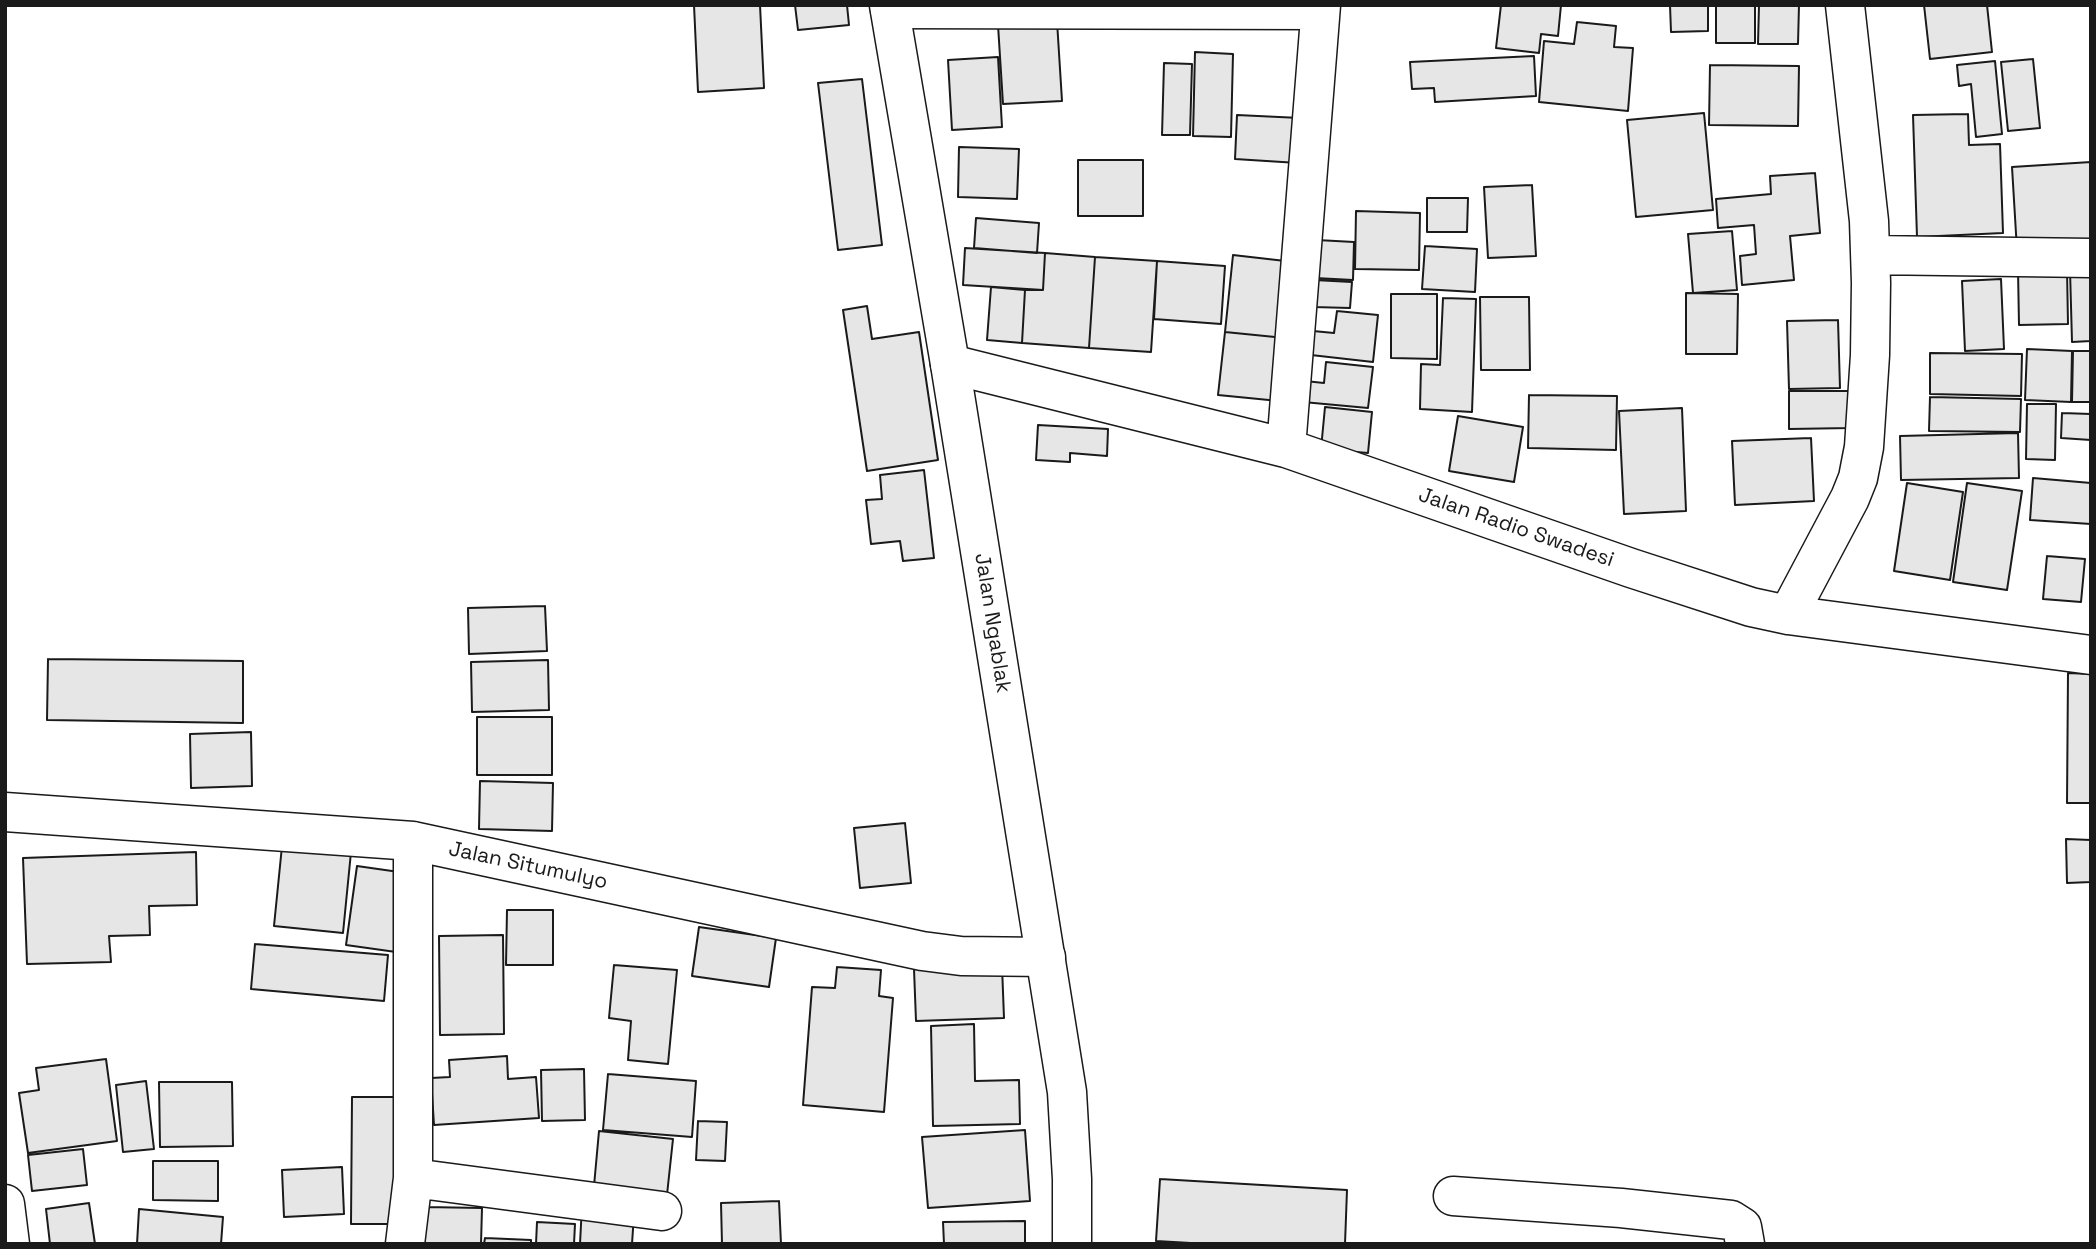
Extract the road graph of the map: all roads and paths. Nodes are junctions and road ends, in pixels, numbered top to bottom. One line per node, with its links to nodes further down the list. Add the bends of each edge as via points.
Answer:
1 (1845, 5): 4 (street)
2 (889, 7): 3 (street); 6 (street, Jalan Ngablak)
3 (1321, 8): 7 (street)
4 (1871, 255): 5 (street); 8 (street, via 1870,355 1858,478)
5 (2091, 258)
6 (950, 364): 7 (street, Jalan Radio Swadesi); 12 (street, Jalan Ngablak)
7 (1286, 448): 8 (street, Jalan Radio Swadesi, via 1711,596)
8 (1788, 615): 9 (street, Jalan Radio Swadesi)
9 (2091, 655)
10 (5, 812): 11 (street, Jalan Situmulyo)
11 (413, 841): 12 (street, Jalan Situmulyo, via 922,951); 13 (street)
12 (1046, 957): 19 (street, Jalan Ngablak, via 1067,1092)
13 (413, 1178): 16 (street); 18 (street)
14 (1453, 1196): 20 (street, via 1731,1220 1742,1227)
15 (5, 1204): 17 (street)
16 (662, 1211)
17 (10, 1244)
18 (405, 1244)
19 (1072, 1244)
20 (1745, 1244)

